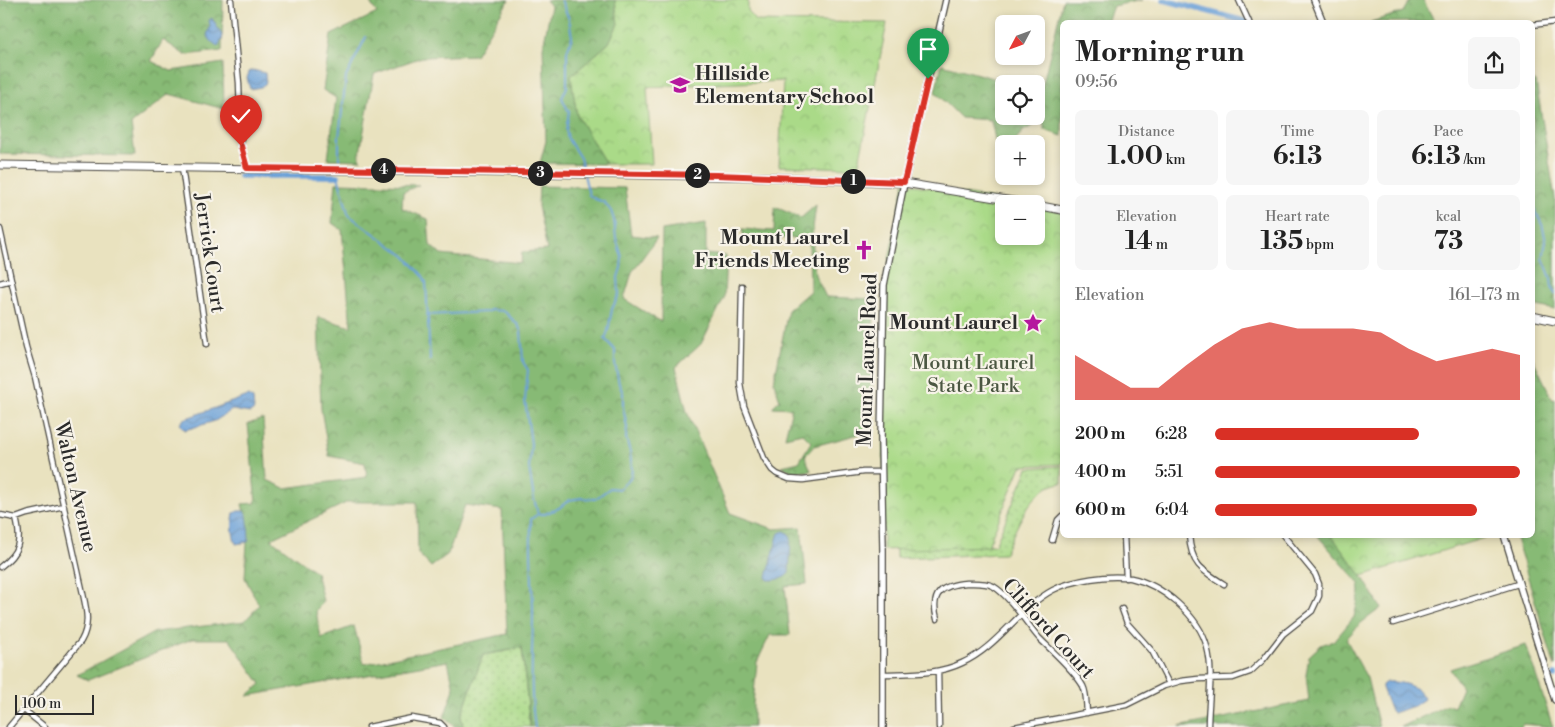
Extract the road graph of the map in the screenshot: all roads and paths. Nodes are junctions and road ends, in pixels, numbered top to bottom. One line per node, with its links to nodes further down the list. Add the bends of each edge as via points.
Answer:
1 (231, 0): 11 (street, via 241,146)
2 (946, 0): 12 (main road, Mount Laurel Road)
3 (1239, 0): 5 (street)
4 (1314, 0): 6 (main road)
5 (1248, 20)
6 (1322, 20)
7 (1555, 22): 8 (street)
8 (1535, 25)
9 (0, 165): 10 (main road)
10 (182, 167): 11 (main road); 22 (street, Jerrick Court)
11 (247, 168): 12 (main road, via 716,175)
12 (904, 182): 13 (main road); 23 (main road, Mount Laurel Road, via 884,286)
13 (995, 198)
14 (1045, 207): 15 (main road)
15 (1060, 210)
16 (0, 229): 17 (street, Walton Avenue)
17 (11, 280): 18 (street); 24 (street, Walton Avenue)
18 (0, 283)
19 (742, 286): 23 (street, via 742,398 768,465 777,474 796,480)
20 (1535, 317): 21 (main road)
21 (1555, 321)
22 (207, 344)
23 (881, 472): 42 (main road, Mount Laurel Road)
24 (64, 506): 26 (street); 46 (street, Walton Avenue, via 86,606 87,628 81,641)
25 (0, 515): 26 (street)
26 (16, 518): 33 (street, via 18,546)
27 (1060, 518): 32 (street)
28 (1124, 538): 34 (street)
29 (1189, 538): 35 (street, via 1190,551 1198,566)
30 (1286, 538): 43 (street, via 1318,579 1319,596 1315,607 1283,634 1250,672 1237,677)
31 (1505, 538): 36 (main road)
32 (1052, 540)
33 (0, 567)
34 (1126, 578): 38 (street, via 1096,579 1061,586); 43 (street, via 1153,587 1190,616 1203,635 1208,650)
35 (1224, 584)
36 (1518, 584): 40 (street); 45 (main road)
37 (1122, 609): 44 (street, via 1128,623 1152,651)
38 (1022, 615): 39 (street, Clifford Court, via 992,586 971,583 950,586 939,592 934,602); 41 (street, via 975,656); 47 (street, Clifford Court, via 1081,683 1086,694)
39 (937, 619)
40 (1393, 623)
41 (938, 671): 42 (street); 53 (street)
42 (883, 674): 52 (main road, Mount Laurel Road)
43 (1209, 679): 44 (street); 55 (street)
44 (1169, 684): 47 (street, via 1132,703)
45 (1555, 700)
46 (24, 710): 48 (street, Walton Avenue); 49 (street)
47 (1087, 713): 54 (street)
48 (10, 727)
49 (45, 727)
50 (369, 727): 51 (street, via 412,718 440,722)
51 (444, 727)
52 (883, 727)
53 (939, 727)
54 (1014, 727)
55 (1208, 727)

